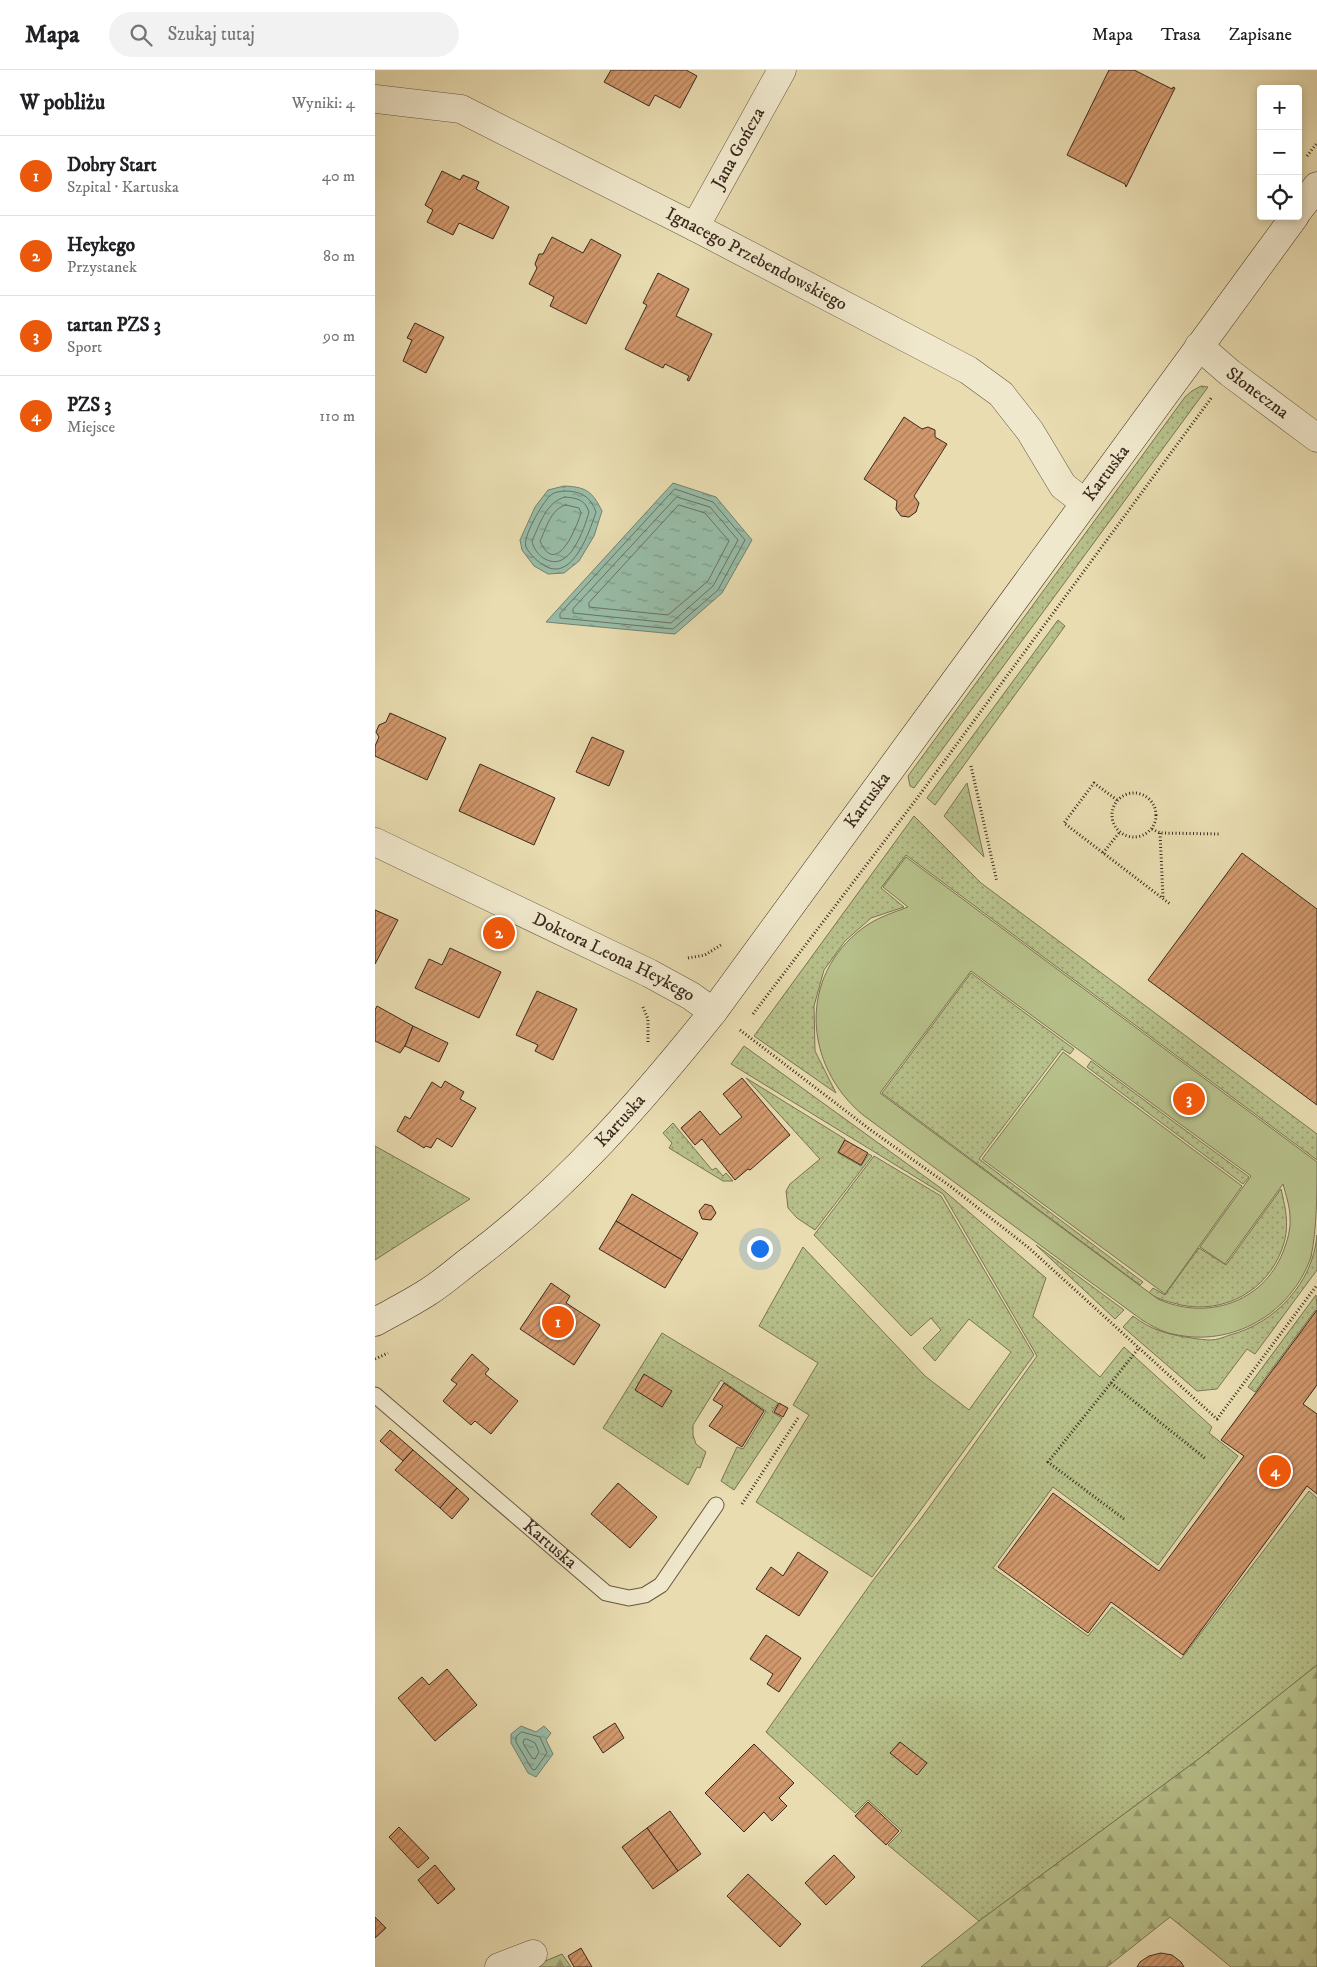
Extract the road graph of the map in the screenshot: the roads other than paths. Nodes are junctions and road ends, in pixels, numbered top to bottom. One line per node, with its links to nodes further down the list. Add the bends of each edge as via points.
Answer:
1 (782, 70): 6 (street, Jana Gończa)
2 (375, 99): 6 (street, Ignacego Przebendowskiego, via 461,109)
3 (1317, 186): 4 (street)
4 (1302, 206)
5 (1292, 220): 7 (street, Kartuska)
6 (695, 227): 9 (street, Ignacego Przebendowskiego, via 968,370 1001,394 1029,431 1063,486)
7 (1199, 346): 8 (street, Słoneczna); 9 (street, Kartuska)
8 (1317, 438)
9 (1084, 502): 11 (street, Kartuska)
10 (375, 842): 11 (street, Doktora Leona Heykego, via 649,974 691,996)
11 (713, 1012): 12 (street, Kartuska, via 622,1122 532,1211 429,1292)
12 (375, 1322)
13 (375, 1395): 14 (lane, Kartuska, via 606,1594 629,1598 645,1596 661,1585)
14 (716, 1505)
15 (533, 1954): 16 (street)
16 (499, 1967)

